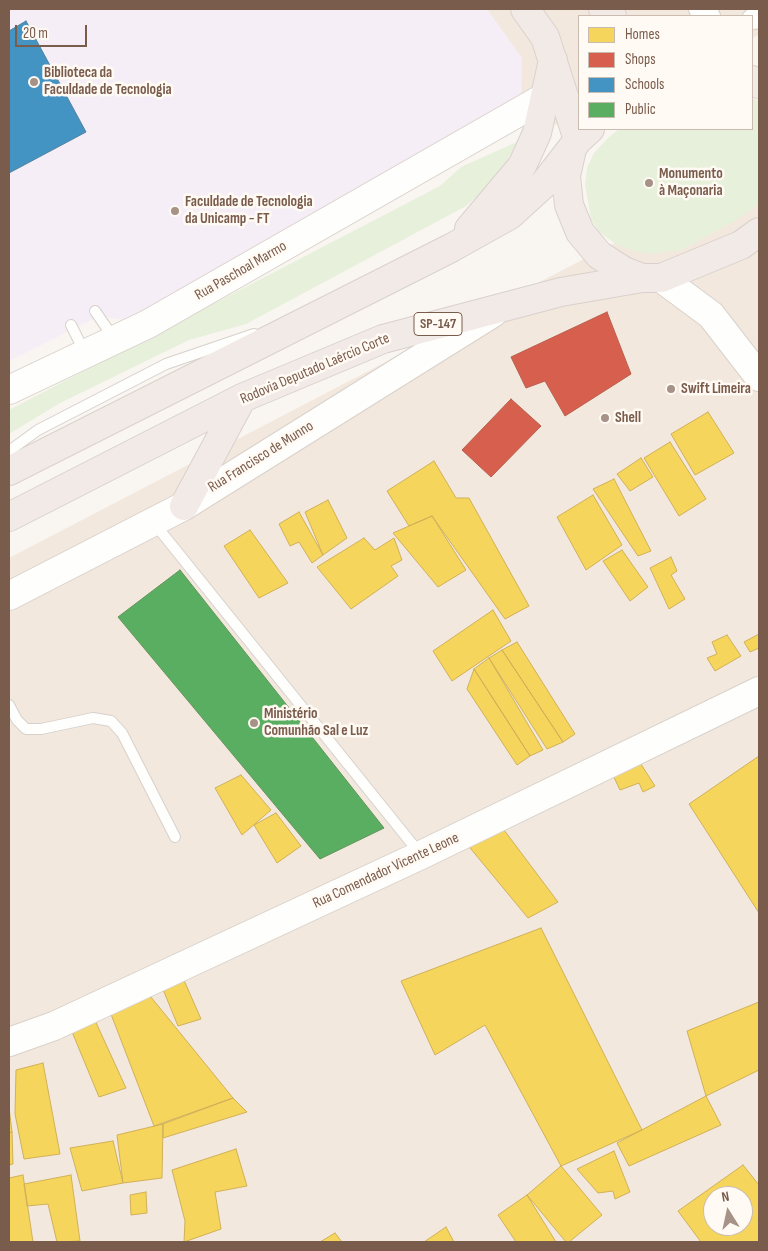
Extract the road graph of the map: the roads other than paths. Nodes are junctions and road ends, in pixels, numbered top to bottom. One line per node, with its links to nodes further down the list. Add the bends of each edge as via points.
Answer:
1 (524, 9): 2 (highway, via 545,37)
2 (553, 60): 3 (highway); 4 (highway)
3 (545, 97): 6 (highway, via 536,133 522,166 492,205); 12 (street, Rua Paschoal Marmo)
4 (580, 139): 6 (highway, via 544,184 510,215); 7 (highway, via 566,176 569,206 580,232 599,255 624,271)
5 (759, 232): 7 (highway, SP-147, via 741,245)
6 (451, 248): 9 (highway)
7 (652, 278): 8 (highway, Rodovia Deputado Laércio Corte / SP-147, via 561,292); 14 (street, via 711,315)
8 (505, 305): 16 (highway, Rodovia Deputado Laércio Corte / SP-147, via 383,339); 19 (street, Rua Francisco de Munno)
9 (331, 308): 17 (lane, via 166,364 38,430); 18 (highway)
10 (95, 311): 12 (lane)
11 (71, 325): 13 (lane)
12 (115, 341): 13 (street, Rua Paschoal Marmo)
13 (86, 355): 15 (street, Rua Paschoal Marmo)
14 (759, 377)
15 (9, 390)
16 (242, 398): 19 (highway); 20 (highway, Rodovia Deputado Laércio Corte / SP-147)
17 (9, 451)
18 (9, 471)
19 (184, 506): 21 (street, Rua Francisco de Munno)
20 (9, 517)
21 (152, 522): 22 (street, Rua Francisco de Munno); 26 (lane)
22 (9, 596)
23 (759, 691): 26 (street, Rua Comendador Vicente Leone)
24 (9, 705): 25 (lane, via 26,730 93,718 110,721 122,733)
25 (175, 838)
26 (421, 855): 27 (street, Rua Comendador Vicente Leone, via 54,1026)
27 (9, 1042)

